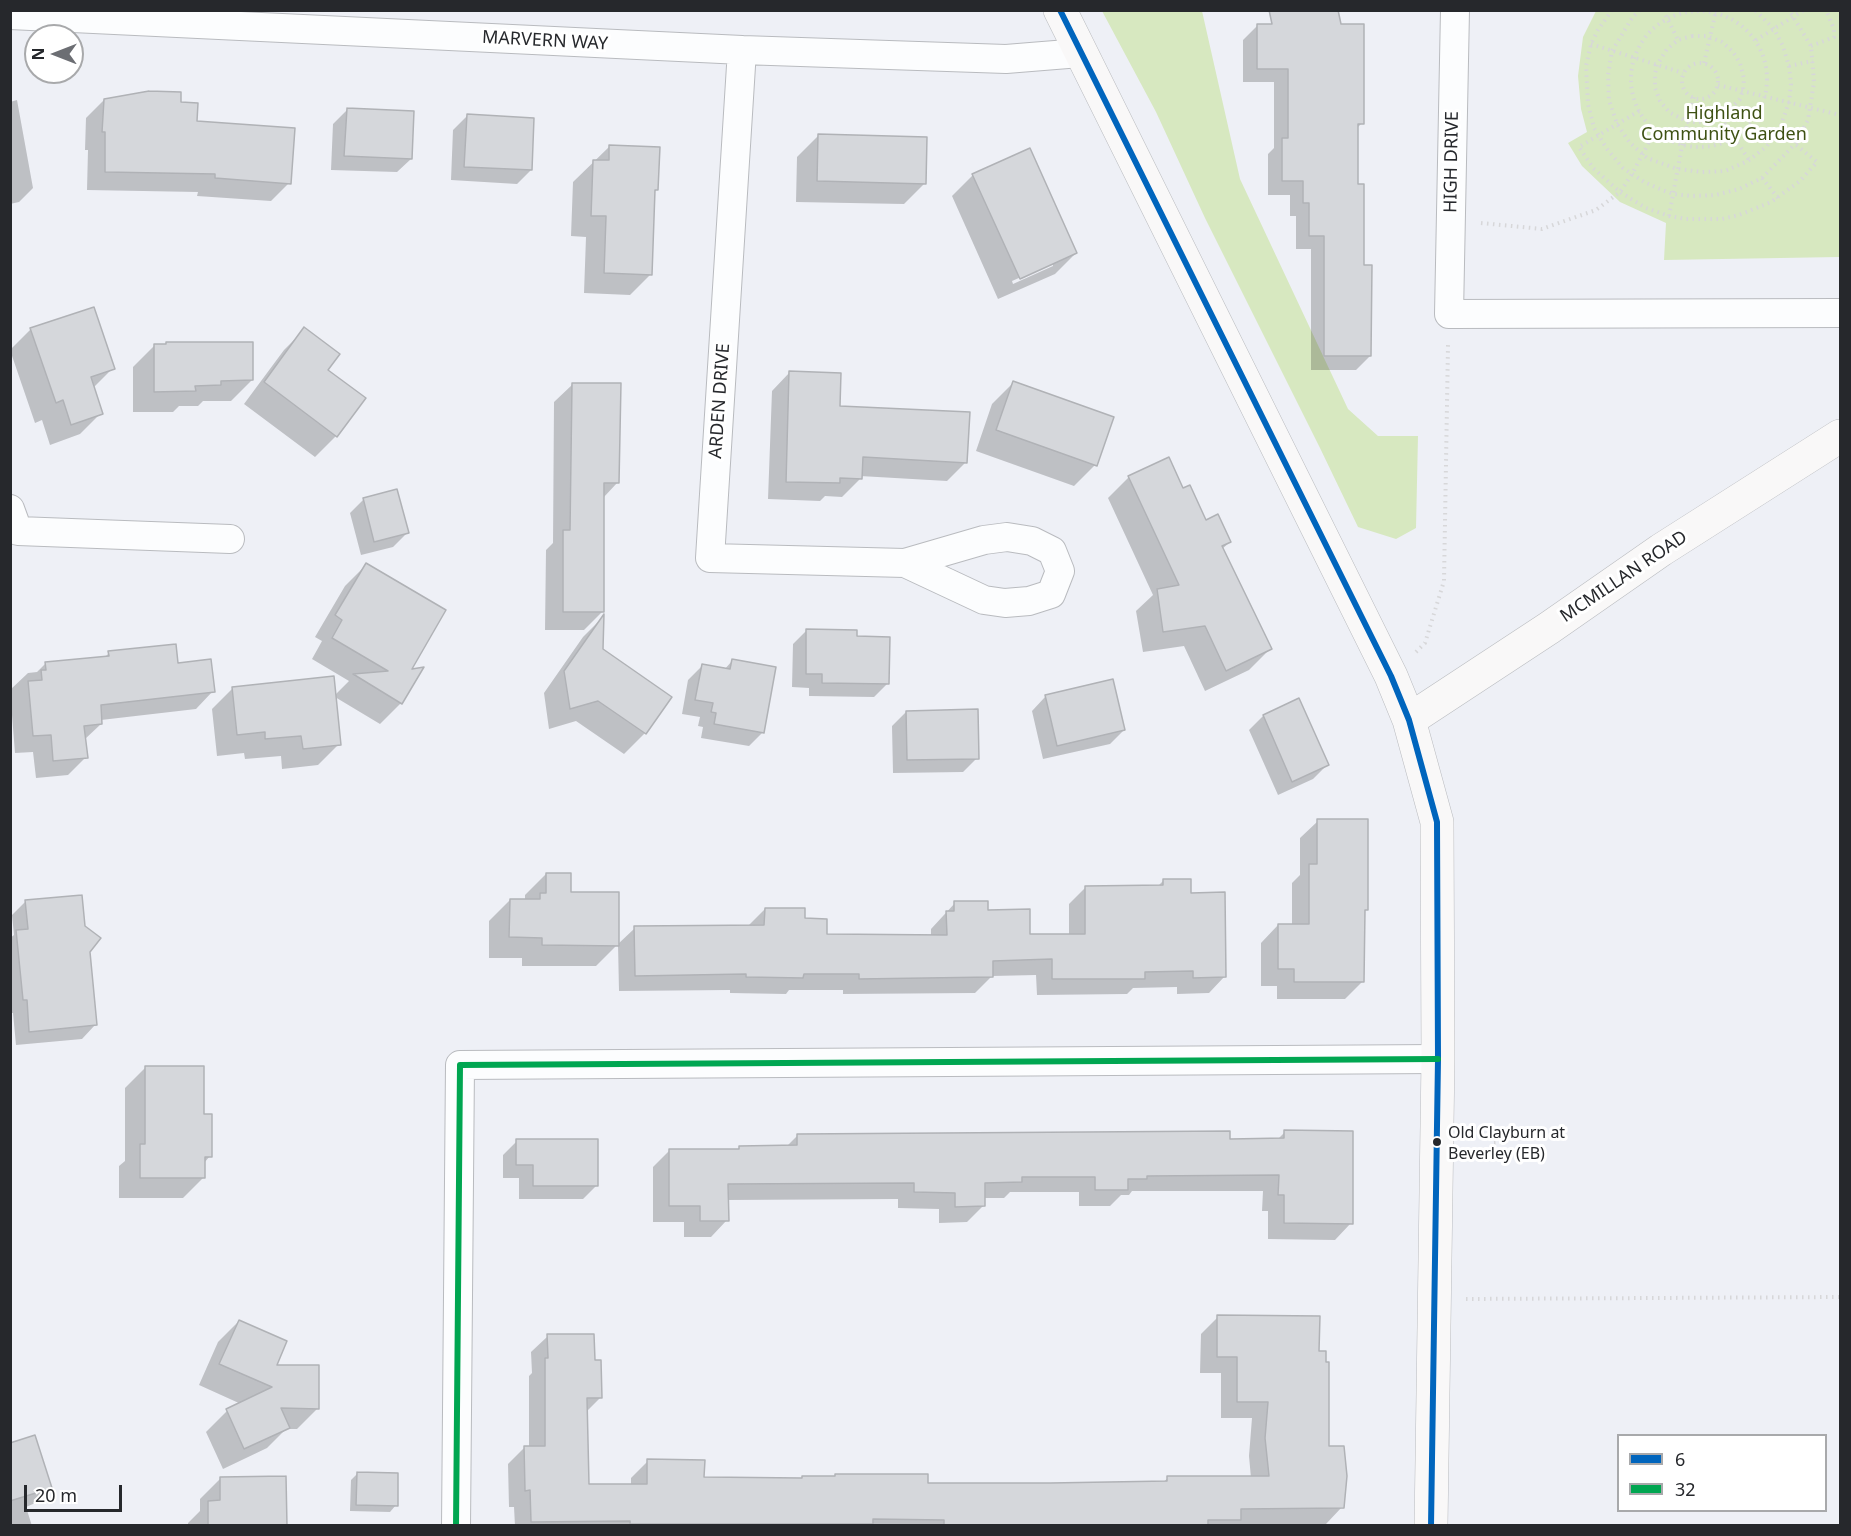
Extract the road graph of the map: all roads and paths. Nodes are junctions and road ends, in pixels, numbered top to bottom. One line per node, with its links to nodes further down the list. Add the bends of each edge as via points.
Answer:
1 (1060, 10): 22 (main road)
2 (1455, 10): 56 (street, HIGH DRIVE)
3 (1612, 10): 18 (path)
4 (1640, 10): 21 (path)
5 (1664, 10): 13 (path)
6 (1755, 10): 14 (path)
7 (1789, 10): 12 (path)
8 (1804, 10): 12 (path)
9 (1826, 10): 19 (path, via 1834,37)
10 (1716, 12): 13 (path, via 1697,11); 15 (path); 17 (path, via 1744,27)
11 (10, 15): 20 (street, MARVERN WAY)
12 (1794, 17): 14 (path); 19 (path)
13 (1667, 18): 16 (path); 23 (path, via 1642,42)
14 (1774, 29): 17 (path); 27 (path)
15 (1710, 38): 16 (path, via 1692,36); 25 (path); 30 (path, via 1722,42 1740,63)
16 (1678, 40): 26 (path)
17 (1756, 40): 31 (path, via 1765,58)
18 (1591, 44): 21 (path); 41 (path, via 1586,66 1588,104)
19 (1811, 46): 24 (path)
20 (742, 50): 22 (street, MARVERN WAY, via 1006,59); 60 (street, ARDEN DRIVE, via 710,558)
21 (1612, 51): 23 (path); 39 (path, via 1609,100)
22 (1080, 53): 61 (main road)
23 (1634, 59): 26 (path); 35 (path, via 1631,75)
24 (1813, 61): 27 (path); 34 (path)
25 (1704, 63): 28 (path, via 1692,64); 29 (path, via 1714,69)
26 (1657, 65): 28 (path); 38 (path, via 1655,88 1660,101 1669,112)
27 (1789, 66): 33 (path)
28 (1683, 74): 32 (path, via 1683,87)
29 (1718, 85): 30 (path); 32 (path, via 1710,96)
30 (1743, 90): 31 (path); 37 (path, via 1740,99)
31 (1766, 96): 33 (path); 42 (path, via 1748,128)
32 (1694, 98): 38 (path)
33 (1789, 102): 34 (path); 46 (path, via 1781,125 1767,146)
34 (1812, 107): 36 (path); 43 (path)
35 (1639, 111): 39 (path); 40 (path)
36 (1840, 115)
37 (1720, 118): 38 (path); 42 (path)
38 (1688, 122): 44 (path)
39 (1617, 124): 41 (path); 45 (path)
40 (1655, 131): 44 (path); 45 (path)
41 (1598, 135): 48 (path, via 1607,150); 50 (path, via 1579,147 1593,168)
42 (1734, 139): 44 (path, via 1717,146); 46 (path)
43 (1795, 144): 49 (path); 52 (path, via 1817,162)
44 (1682, 146): 47 (path)
45 (1642, 154): 47 (path); 48 (path)
46 (1749, 160): 47 (path, via 1725,171)
47 (1678, 169): 51 (path)
48 (1632, 174): 50 (path); 51 (path)
49 (1762, 178): 51 (path, via 1716,195); 52 (path)
50 (1620, 192): 53 (path); 54 (path, via 1596,210 1542,230)
51 (1673, 194): 53 (path)
52 (1778, 198): 53 (path, via 1722,219)
53 (1669, 216)
54 (1480, 223)
55 (1840, 313): 56 (street)
56 (1449, 314): 61 (path, via 1444,581 1425,643)
57 (1840, 436): 62 (main road, MCMILLAN ROAD, via 1661,550)
58 (10, 509): 59 (street, via 18,531)
59 (230, 539)
60 (905, 563)
61 (1391, 676): 62 (main road)
62 (1409, 720): 63 (main road, via 1437,822)
63 (1438, 1059): 67 (main road); 68 (street, via 460,1065)
64 (1494, 1143): 65 (path)
65 (1507, 1143)
66 (1840, 1297): 67 (path)
67 (1434, 1300): 69 (main road)
68 (456, 1526)
69 (1431, 1526)

